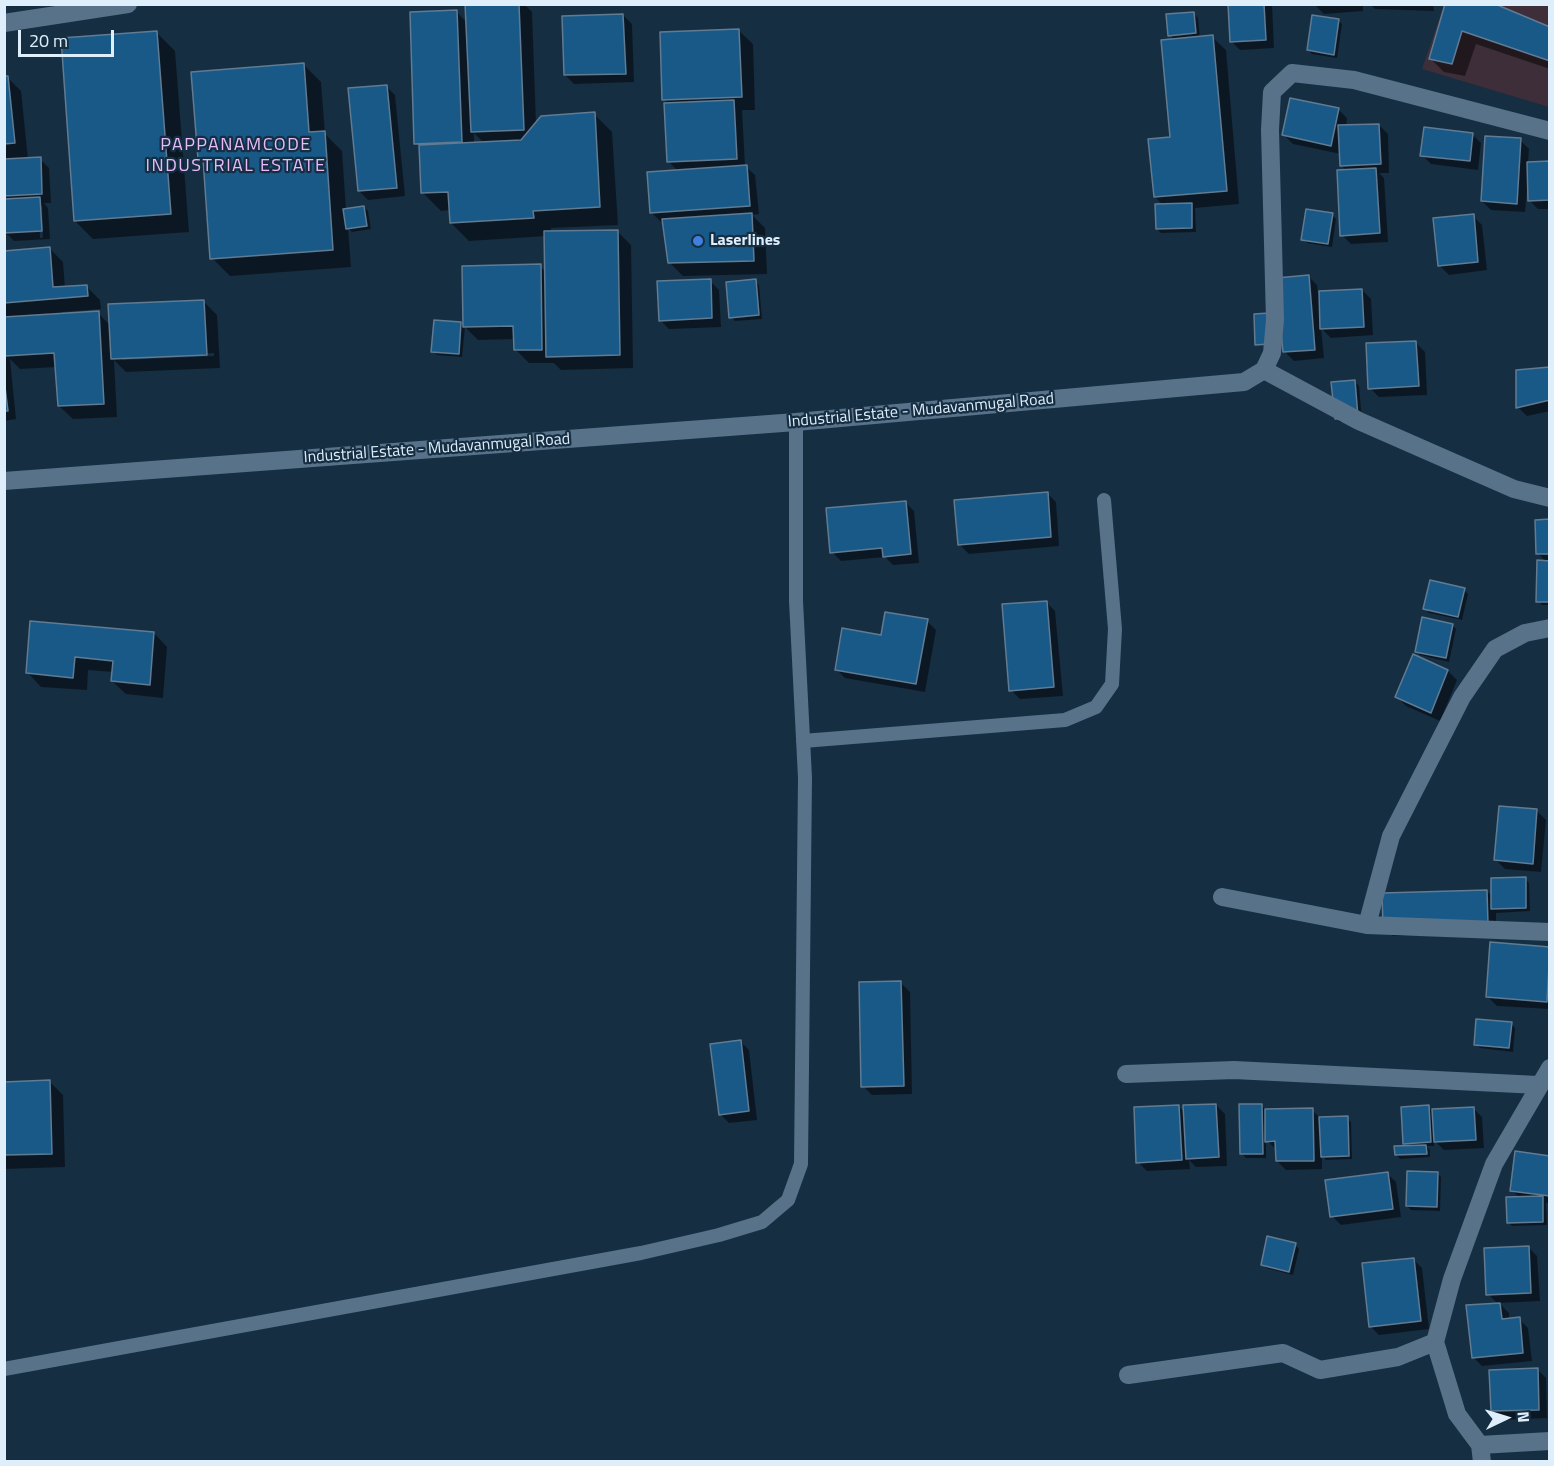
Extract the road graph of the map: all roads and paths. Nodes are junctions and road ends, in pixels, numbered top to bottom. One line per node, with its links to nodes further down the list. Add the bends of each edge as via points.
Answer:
1 (128, 4): 2 (street)
2 (10, 16)
3 (1550, 130): 4 (street, via 1354,80 1292,73 1272,92 1275,320 1272,353)
4 (1264, 370): 5 (street, Industrial Estate - Mudavanmugal Road, via 1244,382); 7 (street, via 1369,425 1514,489)
5 (796, 422): 6 (street, Industrial Estate - Mudavanmugal Road); 10 (lane, via 796,601)
6 (4, 482)
7 (1550, 498)
8 (1104, 500): 10 (lane, via 1115,655 1112,684 1096,707 1065,720)
9 (1550, 628): 12 (street, via 1525,633 1495,649 1462,697 1391,836)
10 (803, 741): 18 (lane, via 801,1164 788,1200 762,1222 641,1253)
11 (1222, 897): 12 (street)
12 (1367, 925): 13 (street)
13 (1550, 932)
14 (1550, 1068): 16 (street)
15 (1126, 1074): 16 (street, via 1234,1070)
16 (1538, 1085): 17 (street, via 1494,1164 1452,1279)
17 (1435, 1342): 19 (street, via 1398,1358 1320,1370 1283,1353); 21 (street, via 1457,1414)
18 (4, 1369)
19 (1128, 1375)
20 (1550, 1441): 21 (street)
21 (1481, 1453)

